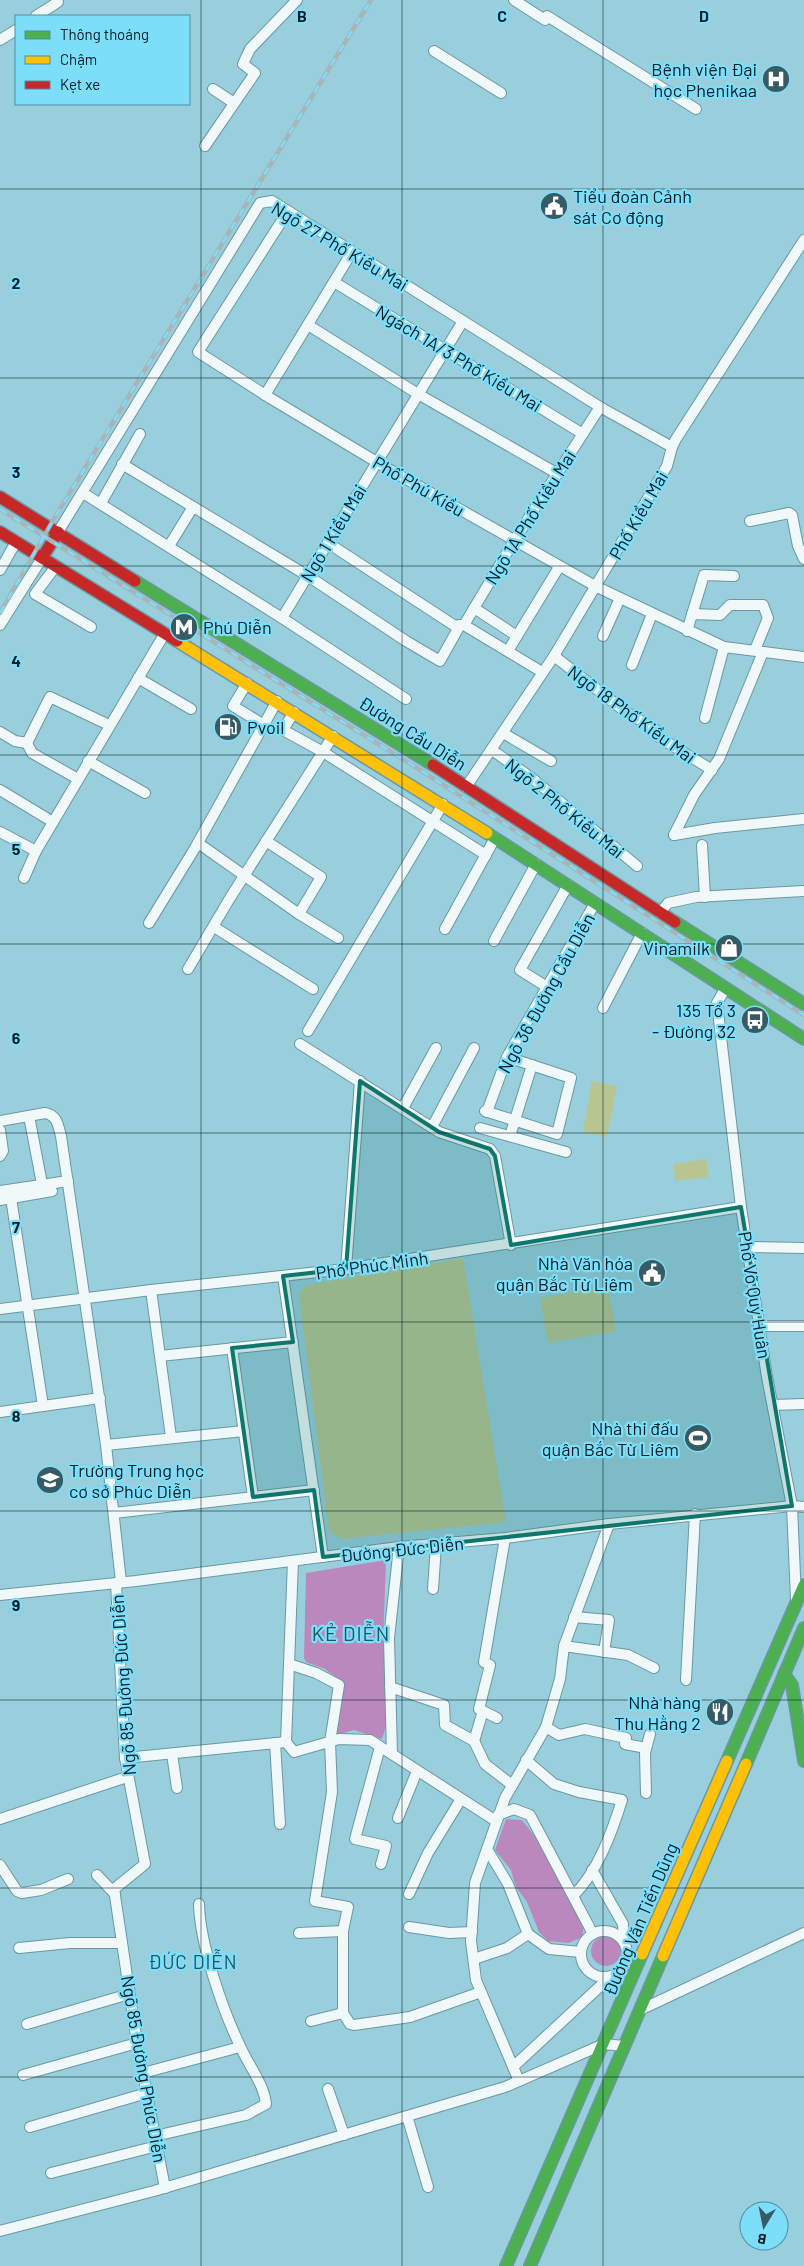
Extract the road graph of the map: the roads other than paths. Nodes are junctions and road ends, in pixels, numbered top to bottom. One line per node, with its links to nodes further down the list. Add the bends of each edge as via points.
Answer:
1 (297, 0): 10 (street, via 250,49 243,64 255,73)
2 (514, 0): 11 (street)
3 (58, 2): 4 (street)
4 (38, 15)
5 (15, 31): 6 (street)
6 (0, 40)
7 (434, 51): 9 (street)
8 (212, 89): 10 (street)
9 (501, 93)
10 (234, 104): 12 (street)
11 (696, 109)
12 (205, 146)
13 (288, 211): 15 (street, Ngõ 27 Phố Kiều Mai); 21 (street, Phố Phú Kiều, via 198,352); 29 (street, Ngõ 27 Phố Kiều Mai, via 272,201 260,203)
14 (801, 244): 25 (street, Phố Kiều Mai)
15 (352, 252): 16 (street); 17 (street, Ngõ 27 Phố Kiều Mai)
16 (334, 282): 18 (street); 19 (street, Ngách 1A/3 Phố Kiều Mai)
17 (463, 321): 19 (street, Ngõ 1 Kiều Mai); 22 (street, Ngõ 27 Phố Kiều Mai)
18 (308, 325): 20 (street); 21 (street)
19 (446, 350): 20 (street, Ngõ 1 Kiều Mai); 24 (street, Ngách 1A/3 Phố Kiều Mai)
20 (418, 394): 26 (street, Ngõ 1 Kiều Mai); 28 (street)
21 (265, 395): 26 (street, Phố Phú Kiều)
22 (600, 407): 24 (street, Ngõ 1A Phố Kiều Mai); 25 (street, Ngõ 27 Phố Kiều Mai)
23 (140, 434): 27 (street)
24 (583, 434): 28 (street, Ngõ 1A Phố Kiều Mai)
25 (672, 447): 49 (street, Phố Kiều Mai, via 667,466)
26 (377, 462): 37 (street, Phố Phú Kiều); 39 (street, Ngõ 1 Kiều Mai)
27 (122, 464): 31 (street); 32 (street)
28 (558, 474): 37 (street, Ngõ 1A Phố Kiều Mai)
29 (83, 493): 31 (street); 36 (street, Ngõ 27 Phố Kiều Mai)
30 (0, 497): 35 (main road, Đường Cầu Diễn)
31 (101, 503): 40 (street)
32 (193, 507): 40 (street); 47 (street)
33 (750, 521): 43 (street, via 792,515)
34 (0, 532): 38 (main road, Đường Cầu Diễn)
35 (40, 532): 36 (main road, Đường Cầu Diễn); 41 (main road)
36 (58, 532): 42 (main road); 88 (main road, Đường Cầu Diễn)
37 (514, 541): 45 (street, Phố Phú Kiều); 51 (street, Ngõ 1A Phố Kiều Mai)
38 (16, 542): 41 (main road, Đường Cầu Diễn); 46 (street)
39 (328, 543): 47 (street, Ngõ 1 Kiều Mai); 56 (street, via 455,626)
40 (169, 546): 54 (street)
41 (30, 550): 42 (main road, Đường Cầu Diễn)
42 (42, 558): 44 (main road, Đường Cầu Diễn); 55 (street)
43 (804, 559)
44 (56, 566): 57 (street, via 35,594); 59 (main road, Đường Cầu Diễn)
45 (559, 567): 49 (street, Phố Phú Kiều); 60 (street)
46 (0, 570)
47 (308, 576): 54 (street, Ngõ 1 Kiều Mai); 56 (street, Ngõ 1A Phố Kiều Mai, via 440,661)
48 (734, 576): 53 (street, via 704,576)
49 (597, 587): 50 (street, Phố Phú Kiều); 65 (street, Phố Kiều Mai)
50 (620, 598): 52 (street, Phố Phú Kiều); 61 (street)
51 (474, 608): 56 (street, Ngõ 1A Phố Kiều Mai); 60 (street)
52 (652, 614): 58 (street, Phố Phú Kiều); 67 (street)
53 (692, 614): 58 (street); 64 (street, via 720,615 730,605 763,606 768,618)
54 (282, 618): 71 (street)
55 (0, 625)
56 (462, 625): 63 (street)
57 (91, 627)
58 (686, 631): 62 (street, Phố Phú Kiều)
59 (165, 633): 69 (street); 70 (main road, Đường Cầu Diễn)
60 (517, 636): 63 (street)
61 (603, 636)
62 (724, 647): 64 (street, Phố Phú Kiều); 75 (street)
63 (508, 651): 68 (street)
64 (759, 651): 66 (street, Phố Phú Kiều); 86 (street, via 720,759)
65 (554, 656): 68 (street, Phố Kiều Mai); 86 (street, Ngõ 18 Phố Kiều Mai, via 626,712 658,731 658,736 668,744)
66 (804, 657)
67 (632, 665)
68 (542, 672): 79 (street, Phố Kiều Mai)
69 (138, 678): 73 (street); 77 (street)
70 (246, 683): 72 (main road, Đường Cầu Diễn); 76 (street, via 234,706)
71 (406, 699)
72 (277, 702): 74 (main road, Đường Cầu Diễn); 76 (street)
73 (191, 709)
74 (294, 712): 80 (main road, Đường Cầu Diễn); 83 (street, via 283,730)
75 (705, 718)
76 (264, 725): 98 (street)
77 (109, 726): 81 (street, via 50,697); 84 (street)
78 (0, 732): 81 (street, via 15,741)
79 (504, 733): 82 (street, Phố Kiều Mai); 85 (street)
80 (333, 736): 83 (street); 91 (main road, Đường Cầu Diễn)
81 (27, 743): 87 (street, via 32,753)
82 (492, 750): 88 (street, Phố Kiều Mai); 103 (street, Ngõ 2 Phố Kiều Mai, via 533,779)
83 (323, 752): 93 (street); 97 (street)
84 (88, 761): 87 (street); 90 (street)
85 (551, 761)
86 (712, 770): 92 (street, via 694,795 674,835)
87 (78, 779): 94 (street)
88 (466, 787): 104 (main road, Đường Cầu Diễn)
89 (0, 790): 94 (street)
90 (145, 793)
91 (443, 804): 93 (street); 96 (main road, Đường Cầu Diễn)
92 (804, 819)
93 (433, 821): 101 (street); 125 (street)
94 (53, 822): 100 (street)
95 (0, 832): 100 (street)
96 (495, 838): 101 (street); 102 (main road, Đường Cầu Diễn)
97 (266, 841): 105 (street); 112 (street, via 321,878)
98 (198, 843): 105 (street); 113 (street)
99 (702, 845): 109 (street)
100 (36, 851): 106 (street)
101 (486, 855): 115 (street)
102 (536, 864): 104 (main road, Đường Cầu Diễn); 118 (street)
103 (637, 866)
104 (565, 868): 107 (main road, Đường Cầu Diễn); 111 (main road, Đường Cầu Diễn)
105 (244, 875): 112 (street); 114 (street)
106 (24, 878)
107 (568, 885): 110 (main road, Đường Cầu Diễn); 120 (street, via 520,970)
108 (804, 891): 109 (street)
109 (705, 897): 111 (street, via 668,903)
110 (595, 903): 116 (main road, Đường Cầu Diễn); 120 (street, Ngõ 36 Đường Cầu Diễn)
111 (660, 913): 123 (main road, Đường Cầu Diễn)
112 (299, 914): 117 (street)
113 (149, 922)
114 (214, 927): 119 (street); 121 (street)
115 (445, 929)
116 (642, 933): 122 (main road, Đường Cầu Diễn); 124 (street)
117 (338, 938)
118 (494, 941)
119 (188, 969)
120 (547, 987): 130 (street, Ngõ 36 Đường Cầu Diễn)
121 (313, 989)
122 (725, 989): 126 (main road, Đường Cầu Diễn); 149 (street, Phố Võ Quý Huân, via 717,1003)
123 (804, 1004)
124 (603, 1008)
125 (308, 1031)
126 (804, 1039)
127 (300, 1044): 132 (street)
128 (436, 1048): 133 (street)
129 (474, 1048): 137 (street)
130 (507, 1057): 131 (street); 136 (street, Ngõ 36 Đường Cầu Diễn, via 486,1112)
131 (532, 1065): 136 (street); 136 (street, via 571,1078 558,1134)
132 (360, 1081): 133 (street); 153 (street)
133 (402, 1108): 137 (street)
134 (29, 1116): 135 (street); 143 (street, Ngõ 85 Đường Đức Diễn, via 45,1113 56,1119); 144 (street)
135 (0, 1121)
136 (514, 1121): 140 (street)
137 (432, 1127): 150 (street, via 490,1149 495,1156)
138 (480, 1128): 140 (street)
139 (0, 1130): 142 (street, via 3,1151)
140 (510, 1136): 141 (street)
141 (566, 1152)
142 (0, 1156)
143 (68, 1181): 144 (street); 156 (street, Ngõ 85 Đường Đức Diễn)
144 (42, 1184): 145 (street)
145 (0, 1190)
146 (52, 1191): 147 (street)
147 (11, 1198): 148 (street); 157 (street)
148 (0, 1200)
149 (742, 1207): 150 (street, Phố Phúc Minh); 151 (street, Phố Võ Quý Huân)
150 (511, 1245): 153 (street, Phố Phúc Minh)
151 (748, 1246): 152 (street); 159 (street, Phố Võ Quý Huân)
152 (804, 1248)
153 (346, 1269): 154 (street, Phố Phúc Minh)
154 (284, 1276): 155 (street, Phố Phúc Minh); 161 (street)
155 (151, 1290): 156 (street, Phố Phúc Minh); 163 (street)
156 (86, 1298): 157 (street, Phố Phúc Minh); 164 (street, Ngõ 85 Đường Đức Diễn)
157 (28, 1305): 158 (street, Phố Phúc Minh); 167 (street)
158 (0, 1309)
159 (760, 1326): 160 (street); 166 (street, Phố Võ Quý Huân)
160 (804, 1326)
161 (293, 1342): 162 (street); 172 (street)
162 (232, 1348): 163 (street); 169 (street)
163 (160, 1356): 170 (street)
164 (100, 1398): 167 (street); 171 (street, Ngõ 85 Đường Đức Diễn)
165 (804, 1404): 166 (street)
166 (772, 1405): 174 (street, Phố Võ Quý Huân)
167 (43, 1406): 168 (street)
168 (0, 1412)
169 (244, 1430): 170 (street); 173 (street)
170 (171, 1437): 171 (street)
171 (106, 1445): 176 (street, Ngõ 85 Đường Đức Diễn)
172 (314, 1490): 173 (street); 182 (street)
173 (253, 1497): 176 (street)
174 (792, 1506): 175 (street, Đường Đức Diễn); 177 (street, Đường Đức Diễn); 188 (street, Phố Võ Quý Huân)
175 (804, 1507)
176 (114, 1513): 184 (street, Ngõ 85 Đường Đức Diễn)
177 (695, 1514): 178 (street, Đường Đức Diễn); 196 (street)
178 (609, 1524): 179 (street, Đường Đức Diễn); 189 (street)
179 (505, 1538): 180 (street, Đường Đức Diễn); 198 (street, via 484,1662 490,1665 479,1709)
180 (436, 1546): 181 (street, Đường Đức Diễn); 186 (street)
181 (399, 1547): 182 (street, Đường Đức Diễn); 197 (street, via 389,1638)
182 (323, 1557): 183 (street, Đường Đức Diễn)
183 (293, 1561): 184 (street, Đường Đức Diễn); 193 (street)
184 (119, 1582): 187 (street, Đường Đức Diễn); 210 (street, Ngõ 85 Đường Đức Diễn)
185 (804, 1585): 188 (main road, Đường Văn Tiến Dũng)
186 (434, 1588)
187 (0, 1595)
188 (796, 1603): 247 (main road, Đường Văn Tiến Dũng)
189 (574, 1617): 191 (street); 192 (street, via 609,1620)
190 (804, 1628): 195 (main road, Đường Văn Tiến Dũng)
191 (564, 1646): 192 (street); 200 (street, via 560,1679)
192 (604, 1652): 194 (street, via 628,1655)
193 (289, 1664): 202 (street); 203 (street, via 339,1685)
194 (654, 1668)
195 (784, 1674): 212 (main road, via 792,1686); 250 (main road, Đường Văn Tiến Dũng)
196 (686, 1680)
197 (390, 1687): 204 (street, via 444,1704 444,1725); 209 (street)
198 (483, 1711): 199 (street); 204 (street)
199 (497, 1718)
200 (546, 1727): 207 (street, via 559,1735 585,1729 626,1738 625,1744); 211 (street)
201 (650, 1734): 207 (street)
202 (286, 1742): 203 (street, via 294,1752); 205 (street)
203 (330, 1742): 206 (street, via 339,1739 370,1740); 234 (street, via 332,1792 315,1901 348,1907)
204 (474, 1742): 215 (street, via 485,1764)
205 (275, 1743): 208 (street); 222 (street)
206 (380, 1747): 209 (street); 224 (street, via 355,1839 386,1846)
207 (646, 1748): 217 (street)
208 (172, 1754): 210 (street); 216 (street)
209 (392, 1754): 213 (street)
210 (125, 1758): 214 (street, Ngõ 85 Đường Đức Diễn)
211 (526, 1760): 215 (street); 226 (street, via 554,1784 622,1800)
212 (804, 1761)
213 (418, 1771): 218 (street); 219 (street)
214 (128, 1777): 221 (street); 229 (street, Ngõ 85 Đường Đức Diễn, via 145,1864 114,1889)
215 (512, 1785): 220 (street)
216 (176, 1788)
217 (646, 1793)
218 (461, 1799): 220 (street); 230 (street, via 428,1853)
219 (398, 1818)
220 (497, 1818): 223 (street); 231 (street, via 514,1810 530,1815)
221 (0, 1819)
222 (280, 1824)
223 (487, 1849): 236 (street, via 475,1883); 238 (street, via 508,1884)
224 (381, 1864)
225 (0, 1865): 228 (street, via 22,1894)
226 (592, 1870): 231 (street, via 585,1884); 240 (street, via 623,1924)
227 (97, 1875): 229 (street)
228 (68, 1880)
229 (115, 1894): 241 (street)
230 (409, 1894)
231 (574, 1894): 239 (street)
232 (199, 1904): 257 (street, via 206,1946)
233 (409, 1927): 236 (street, via 449,1933)
234 (343, 1931): 235 (street); 251 (street)
235 (299, 1932)
236 (472, 1932): 244 (street)
237 (804, 1933): 250 (street)
238 (528, 1934): 243 (street, via 549,1949); 244 (street, via 507,1948)
239 (593, 1934): 240 (street, via 610,1932); 243 (street, via 582,1945)
240 (624, 1942): 245 (street, via 627,1960)
241 (122, 1947): 242 (street, via 70,1943); 249 (street, Ngõ 85 Đường Phúc Diễn)
242 (19, 1948)
243 (581, 1952): 246 (street, via 582,1963 589,1972 599,1977)
244 (474, 1959): 248 (street)
245 (623, 1968): 246 (street); 247 (street)
246 (610, 1977): 258 (street)
247 (631, 1982): 255 (main road, Đường Văn Tiến Dũng)
248 (481, 1992): 251 (street, via 410,2017 354,2025); 258 (street)
249 (129, 1994): 253 (street); 254 (street, Ngõ 85 Đường Phúc Diễn)
250 (640, 2010): 256 (main road, Đường Văn Tiến Dũng)
251 (343, 2014): 252 (street)
252 (311, 2021)
253 (27, 2024)
254 (137, 2043): 259 (street, Ngõ 85 Đường Phúc Diễn); 260 (street)
255 (604, 2044): 256 (street); 261 (street); 272 (main road, Đường Văn Tiến Dũng)
256 (624, 2046): 273 (main road, Đường Văn Tiến Dũng)
257 (240, 2047): 259 (street); 267 (street, via 264,2092 265,2105 246,2115)
258 (513, 2067): 261 (street)
259 (143, 2073): 263 (street, Ngõ 85 Đường Phúc Diễn)
260 (23, 2075)
261 (518, 2081): 264 (street)
262 (328, 2089): 266 (street)
263 (147, 2093): 265 (street); 267 (street, Ngõ 85 Đường Phúc Diễn)
264 (407, 2116): 266 (street); 269 (street)
265 (30, 2127)
266 (344, 2135): 270 (street)
267 (156, 2141): 268 (street); 270 (street, Ngõ 85 Đường Phúc Diễn)
268 (51, 2172)
269 (428, 2187)
270 (165, 2188): 271 (street)
271 (0, 2231)
272 (506, 2266)
273 (530, 2266)

